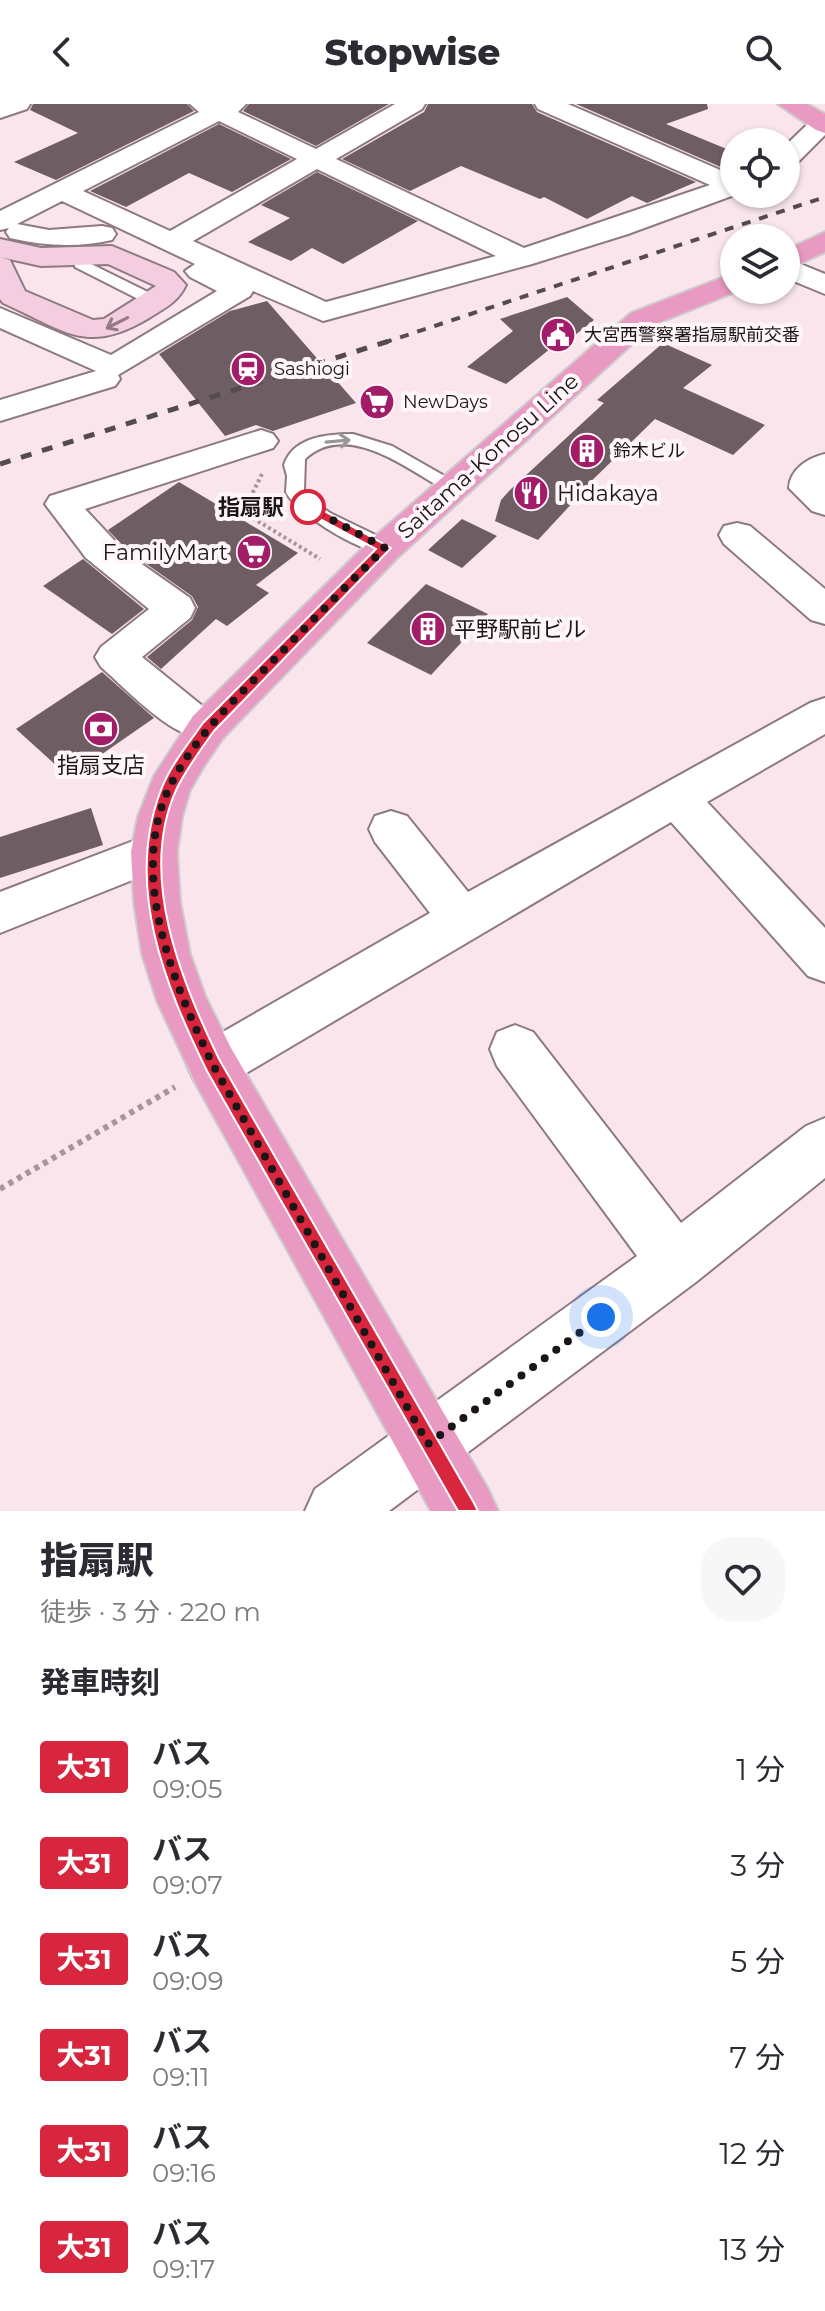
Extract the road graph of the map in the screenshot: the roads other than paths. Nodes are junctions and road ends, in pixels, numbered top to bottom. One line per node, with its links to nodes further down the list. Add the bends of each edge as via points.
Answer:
1 (18, 104): 6 (street)
2 (413, 104): 9 (street)
3 (547, 104): 10 (street)
4 (795, 105): 7 (main road)
5 (218, 107): 9 (street); 12 (street)
6 (0, 111)
7 (824, 124): 8 (street)
8 (800, 146)
9 (318, 159): 15 (street); 18 (street)
10 (720, 180)
11 (720, 191): 18 (street)
12 (59, 199): 13 (street); 15 (street); 16 (street, via 71,217)
13 (5, 236): 16 (street, via 41,257)
14 (825, 241): 17 (main road)
15 (171, 242): 18 (street, via 323,312)
16 (107, 244): 19 (street); 24 (street, via 169,281 170,289); 26 (street, via 133,239 239,290 113,367)
17 (800, 256)
18 (522, 258)
19 (81, 264): 24 (lane); 25 (street, via 32,290 27,294)
20 (0, 266): 25 (street, via 8,292)
21 (800, 272): 22 (street)
22 (825, 285)
23 (720, 288): 32 (main road, Saitama-Konosu Line, via 642,319)
24 (154, 301): 25 (street, one-way to 25, via 112,327 96,330)
25 (29, 304)
26 (0, 317)
27 (0, 335): 28 (street, via 104,379)
28 (0, 411)
29 (261, 441): 30 (lane); 38 (street, via 63,504 109,561 176,608 115,657 190,719)
30 (302, 452): 32 (lane, one-way to 32, via 347,438); 35 (lane, via 292,467 297,497)
31 (825, 465): 33 (street, via 807,479 807,488)
32 (452, 486): 35 (main road, Saitama-Konosu Line)
33 (825, 503)
34 (737, 535): 36 (street)
35 (385, 548): 38 (main road, Saitama-Konosu Line)
36 (825, 610)
37 (824, 716): 39 (street)
38 (208, 727): 41 (main road, Saitama-Konosu Line, via 169,788)
39 (676, 798): 43 (street); 44 (street)
40 (391, 829): 43 (street)
41 (154, 852): 42 (street); 46 (main road, Saitama-Konosu Line, via 166,954)
42 (0, 913)
43 (462, 919): 46 (street)
44 (825, 961)
45 (515, 1049): 48 (street)
46 (213, 1065): 49 (main road, Saitama-Konosu Line)
47 (825, 1144): 48 (street)
48 (676, 1262): 49 (street)
49 (428, 1444): 50 (street); 51 (main road, Saitama-Konosu Line)
50 (337, 1511)
51 (466, 1511)

